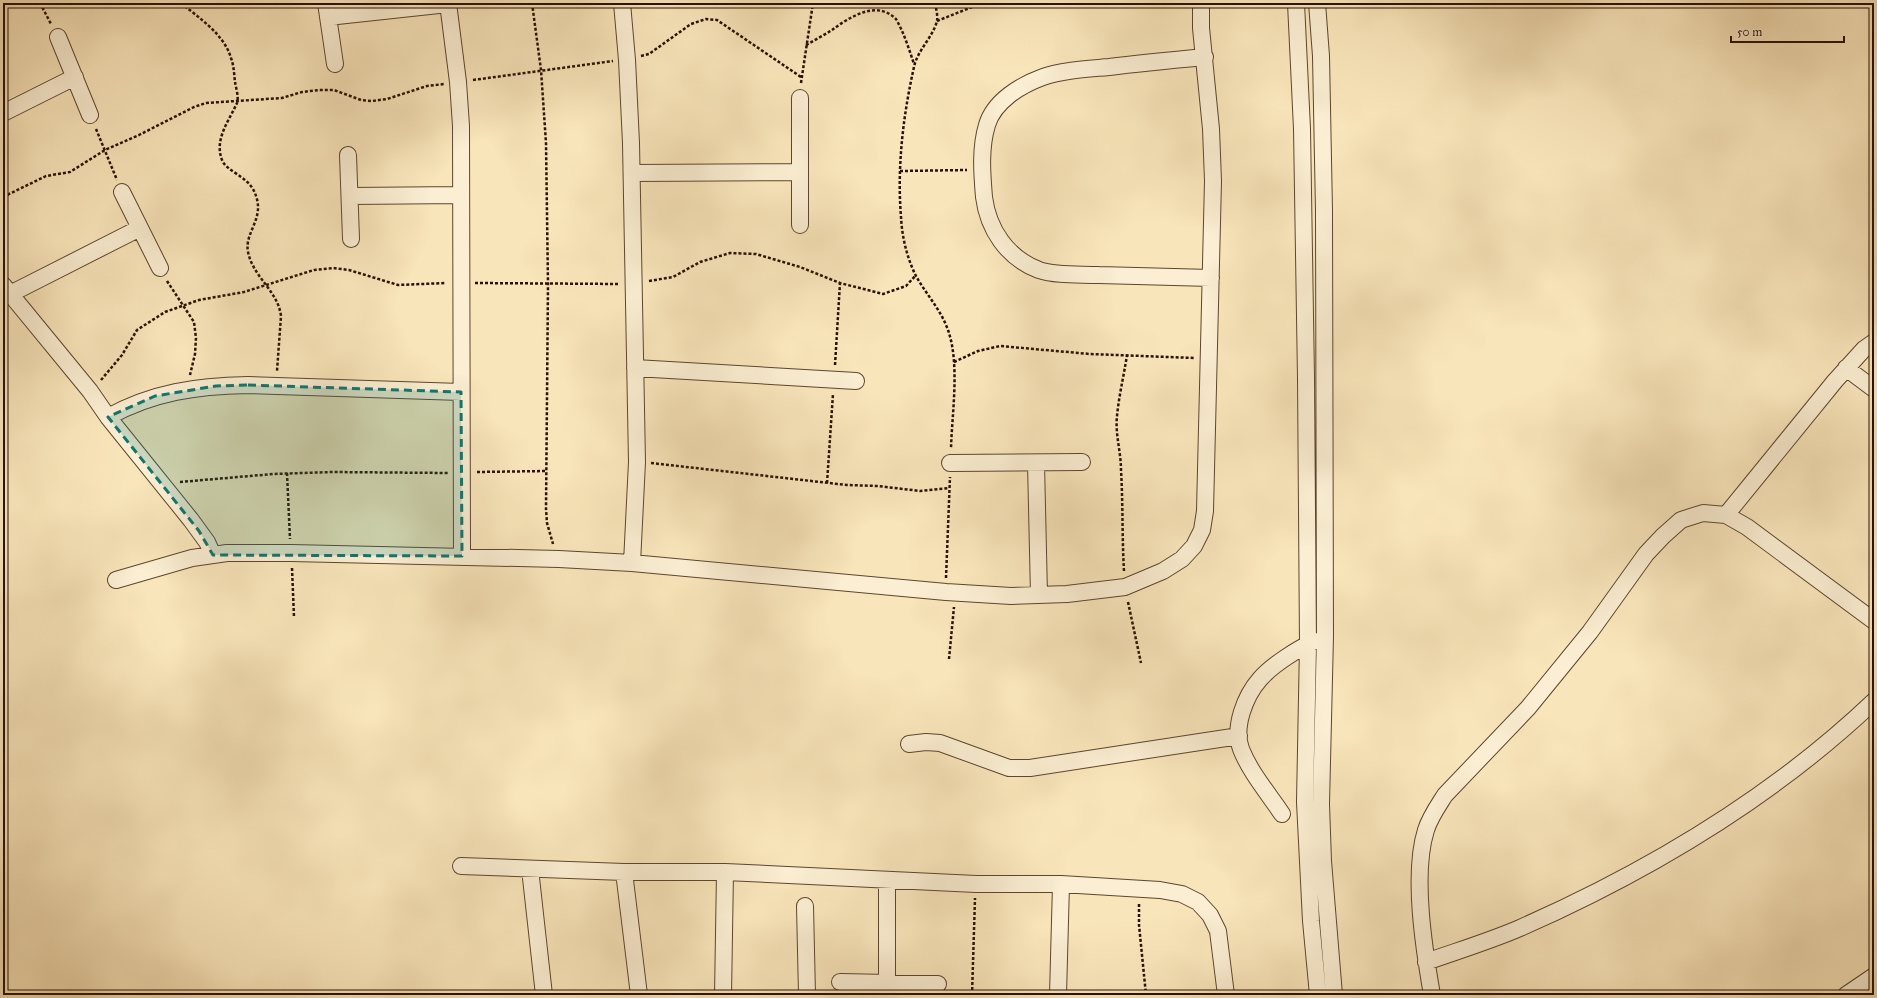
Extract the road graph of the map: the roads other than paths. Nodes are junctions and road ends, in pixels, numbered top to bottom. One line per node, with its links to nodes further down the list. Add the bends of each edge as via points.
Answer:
1 (622, 3): 16 (street)
2 (1201, 3): 8 (street)
3 (1296, 3): 44 (street, via 1302,129)
4 (1317, 3): 43 (street, via 1321,56 1324,196)
5 (448, 4): 6 (street); 18 (street, via 461,126)
6 (327, 10): 9 (street)
7 (58, 37): 10 (street)
8 (1205, 57): 24 (street, via 1213,181); 24 (street, via 1073,70 1044,77 1020,88 1000,103 987,124 982,170 990,223 1002,243 1013,254 1040,270 1064,274)
9 (334, 64)
10 (74, 77): 12 (street); 13 (street)
11 (800, 98): 15 (street)
12 (3, 113)
13 (90, 115)
14 (348, 154): 19 (street)
15 (800, 172): 16 (street); 20 (street)
16 (632, 173): 27 (street)
17 (122, 192): 21 (street)
18 (461, 195): 19 (street); 31 (street)
19 (350, 196): 22 (street)
20 (800, 225)
21 (140, 228): 23 (street); 25 (street)
22 (351, 239)
23 (160, 268)
24 (1211, 278): 41 (street, via 1205,512 1202,530 1194,546 1182,559 1163,571 1125,587)
25 (6, 289): 32 (street, via 90,391)
26 (1874, 342): 28 (street)
27 (635, 368): 29 (street); 39 (street, via 636,462)
28 (1846, 368): 30 (street); 36 (street)
29 (856, 381)
30 (1874, 389)
31 (461, 392): 32 (street, via 216,386 155,396); 38 (street)
32 (108, 417): 37 (street, via 203,536)
33 (1036, 462): 34 (street); 35 (street); 41 (street)
34 (1082, 462)
35 (950, 463)
36 (1726, 515): 42 (street); 56 (street, via 1703,513 1681,520 1663,536 1646,554 1590,632 1528,708 1445,795 1434,811 1421,846)
37 (213, 555): 38 (street, via 248,552); 40 (street, via 172,563)
38 (462, 556): 39 (street)
39 (632, 563): 41 (street, via 950,593)
40 (116, 580)
41 (1039, 595)
42 (1874, 621)
43 (1326, 636): 44 (street); 68 (street, via 1322,825)
44 (1308, 644): 46 (street, via 1260,678 1247,697 1240,718); 67 (street, via 1305,802 1311,921)
45 (1874, 701): 56 (street, via 1774,785 1693,840 1607,888 1518,928)
46 (1239, 736): 47 (street, via 1030,768 1009,768 940,743); 48 (street, via 1240,748 1246,760)
47 (909, 744)
48 (1282, 814)
49 (461, 866): 50 (street)
50 (530, 869): 51 (street); 61 (street)
51 (624, 872): 52 (street); 62 (street)
52 (725, 872): 53 (street); 63 (street)
53 (887, 880): 54 (street); 59 (street)
54 (1061, 884): 65 (street); 66 (street, via 1142,888 1182,894 1198,902 1210,915 1218,931)
55 (805, 906): 64 (street)
56 (1426, 962): 69 (street)
57 (1874, 976): 70 (street)
58 (840, 982): 59 (street)
59 (887, 983): 60 (street)
60 (938, 984)
61 (544, 995)
62 (639, 995)
63 (723, 995)
64 (807, 995)
65 (1058, 995)
66 (1226, 995)
67 (1318, 995)
68 (1334, 995)
69 (1432, 995)
70 (1846, 995)

